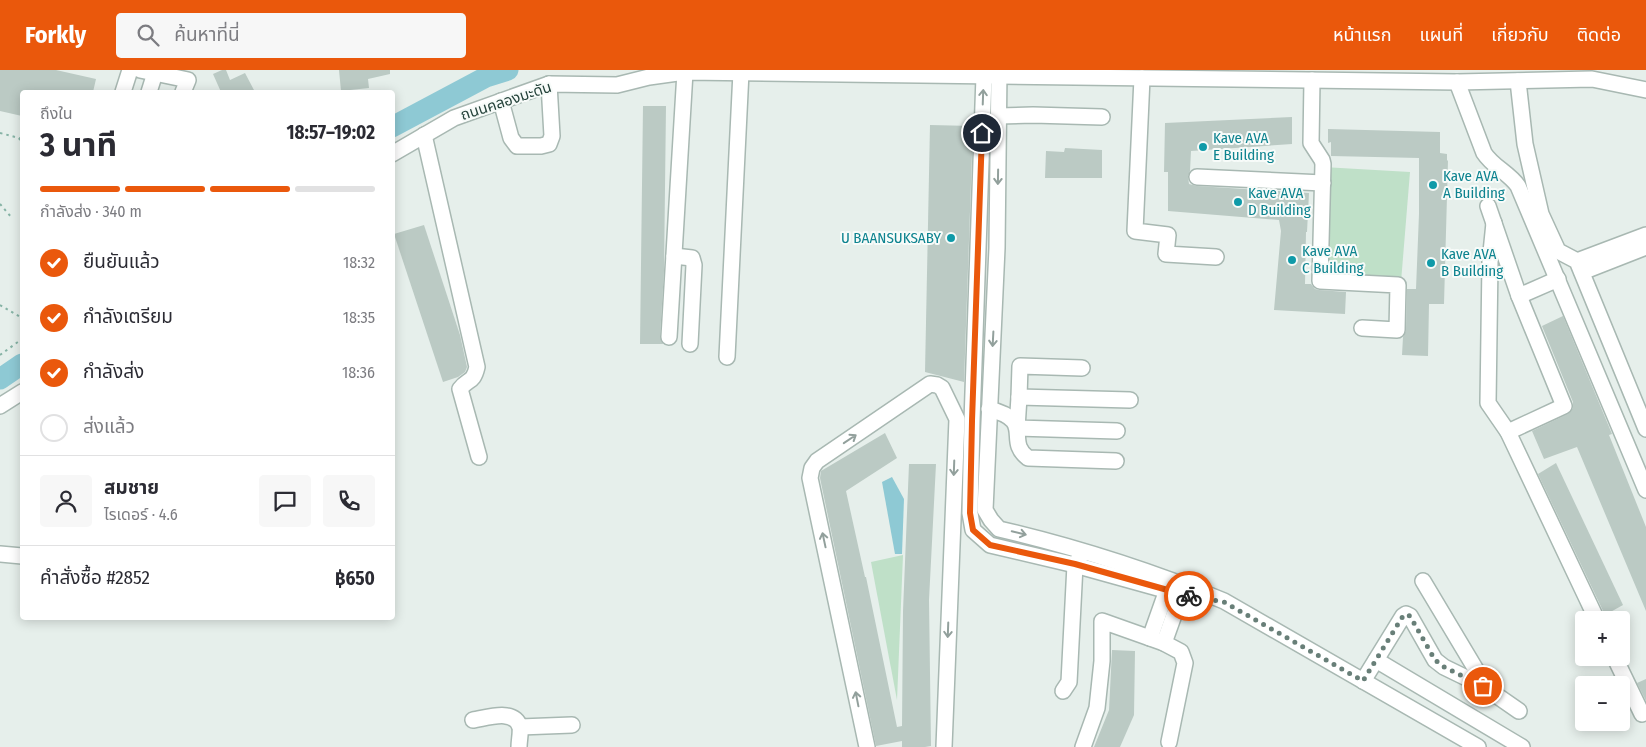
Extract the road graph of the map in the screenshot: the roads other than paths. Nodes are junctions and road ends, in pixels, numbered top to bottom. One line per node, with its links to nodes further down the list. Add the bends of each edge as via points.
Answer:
1 (130, 70): 14 (street)
2 (140, 70): 5 (street)
3 (685, 72): 4 (street, ถนนคลองมะดัน); 9 (street, ถนนคลองมะดัน); 30 (street)
4 (741, 72): 6 (street, ถนนคลองมะดัน); 38 (street)
5 (156, 73): 15 (street); 16 (street, via 188,80)
6 (994, 74): 10 (street, ถนนคลองมะดัน); 19 (street); 45 (street, one-way to 6)
7 (1417, 75): 11 (street, ถนนคลองมะดัน); 13 (street, ถนนคลองมะดัน)
8 (555, 77): 9 (street, ถนนคลองมะดัน); 18 (street, ถนนคลองมะดัน); 18 (street, via 549,144 517,146 511,138)
9 (617, 77)
10 (1142, 78): 11 (street, ถนนคลองมะดัน); 31 (street, via 1135,231 1168,235 1166,254)
11 (1312, 80): 24 (street, via 1311,143 1322,160)
12 (1518, 81): 13 (street, ถนนคลองมะดัน); 17 (street, ถนนคลองมะดัน, via 1592,79); 32 (street, via 1525,144 1541,214 1558,251)
13 (1458, 82): 33 (street, via 1484,153 1490,162 1515,180)
14 (124, 90)
15 (149, 90)
16 (184, 90)
17 (1646, 90)
18 (501, 100): 21 (street, ถนนคลองมะดัน, via 454,118)
19 (999, 116): 20 (street); 44 (street, one-way to 44)
20 (1102, 117)
21 (424, 135): 22 (street, ถนนคลองมะดัน); 50 (street, via 477,367 475,375 460,389)
22 (395, 152)
23 (1197, 177): 24 (street)
24 (1323, 182): 35 (street, via 1320,281 1398,285 1397,330)
25 (1488, 206): 26 (street)
26 (1494, 223): 34 (street); 49 (street, via 1490,262 1488,403)
27 (1646, 235): 29 (street)
28 (1646, 247): 29 (street)
29 (1612, 254): 32 (street)
30 (674, 256): 36 (street); 37 (street, via 692,258 694,265)
31 (1216, 257)
32 (1580, 267): 47 (street)
33 (1558, 279): 34 (street); 52 (street)
34 (1519, 296): 49 (street, via 1564,406)
35 (1362, 328)
36 (669, 337)
37 (690, 344)
38 (727, 357)
39 (1082, 368): 41 (street, via 1020,366)
40 (20, 393): 43 (street)
41 (1019, 397): 42 (street); 46 (street)
42 (1130, 400)
43 (0, 406)
44 (989, 415): 45 (street); 46 (street, via 1000,411 1014,420); 53 (street)
45 (964, 420): 53 (street); 77 (street, one-way to 45, via 810,478 812,468 817,461 930,384 942,388); 78 (street, one-way to 78)
46 (1017, 428): 48 (street); 51 (street, via 1019,448 1028,458)
47 (1646, 429)
48 (1117, 431)
49 (1508, 432): 62 (street)
50 (479, 457)
51 (1116, 461)
52 (1646, 490)
53 (978, 511): 54 (street); 55 (street, via 973,530)
54 (999, 528): 55 (street); 56 (street, one-way to 56)
55 (990, 545): 59 (street)
56 (1084, 551): 59 (street); 61 (street)
57 (0, 554): 58 (street)
58 (20, 556)
59 (1075, 564): 61 (street); 69 (street, via 1069,682)
60 (1423, 581): 68 (street)
61 (1176, 588): 63 (street); 64 (street); 67 (street, via 1224,602)
62 (1593, 611)
63 (1150, 638): 64 (street); 79 (street, via 1102,621 1097,708)
64 (1164, 643): 75 (street, via 1181,652 1185,663)
65 (1376, 660): 67 (street); 68 (street, via 1406,614 1435,660); 81 (street)
66 (1619, 666): 71 (street)
67 (1363, 681): 80 (street)
68 (1483, 686): 70 (street)
69 (1063, 691)
70 (1519, 711)
71 (1642, 714)
72 (473, 720): 74 (street, via 503,714)
73 (572, 725): 74 (street)
74 (520, 727): 76 (street)
75 (1169, 742)
76 (519, 747)
77 (867, 747)
78 (944, 747)
79 (1083, 747)
80 (1478, 747)
81 (1522, 747)

